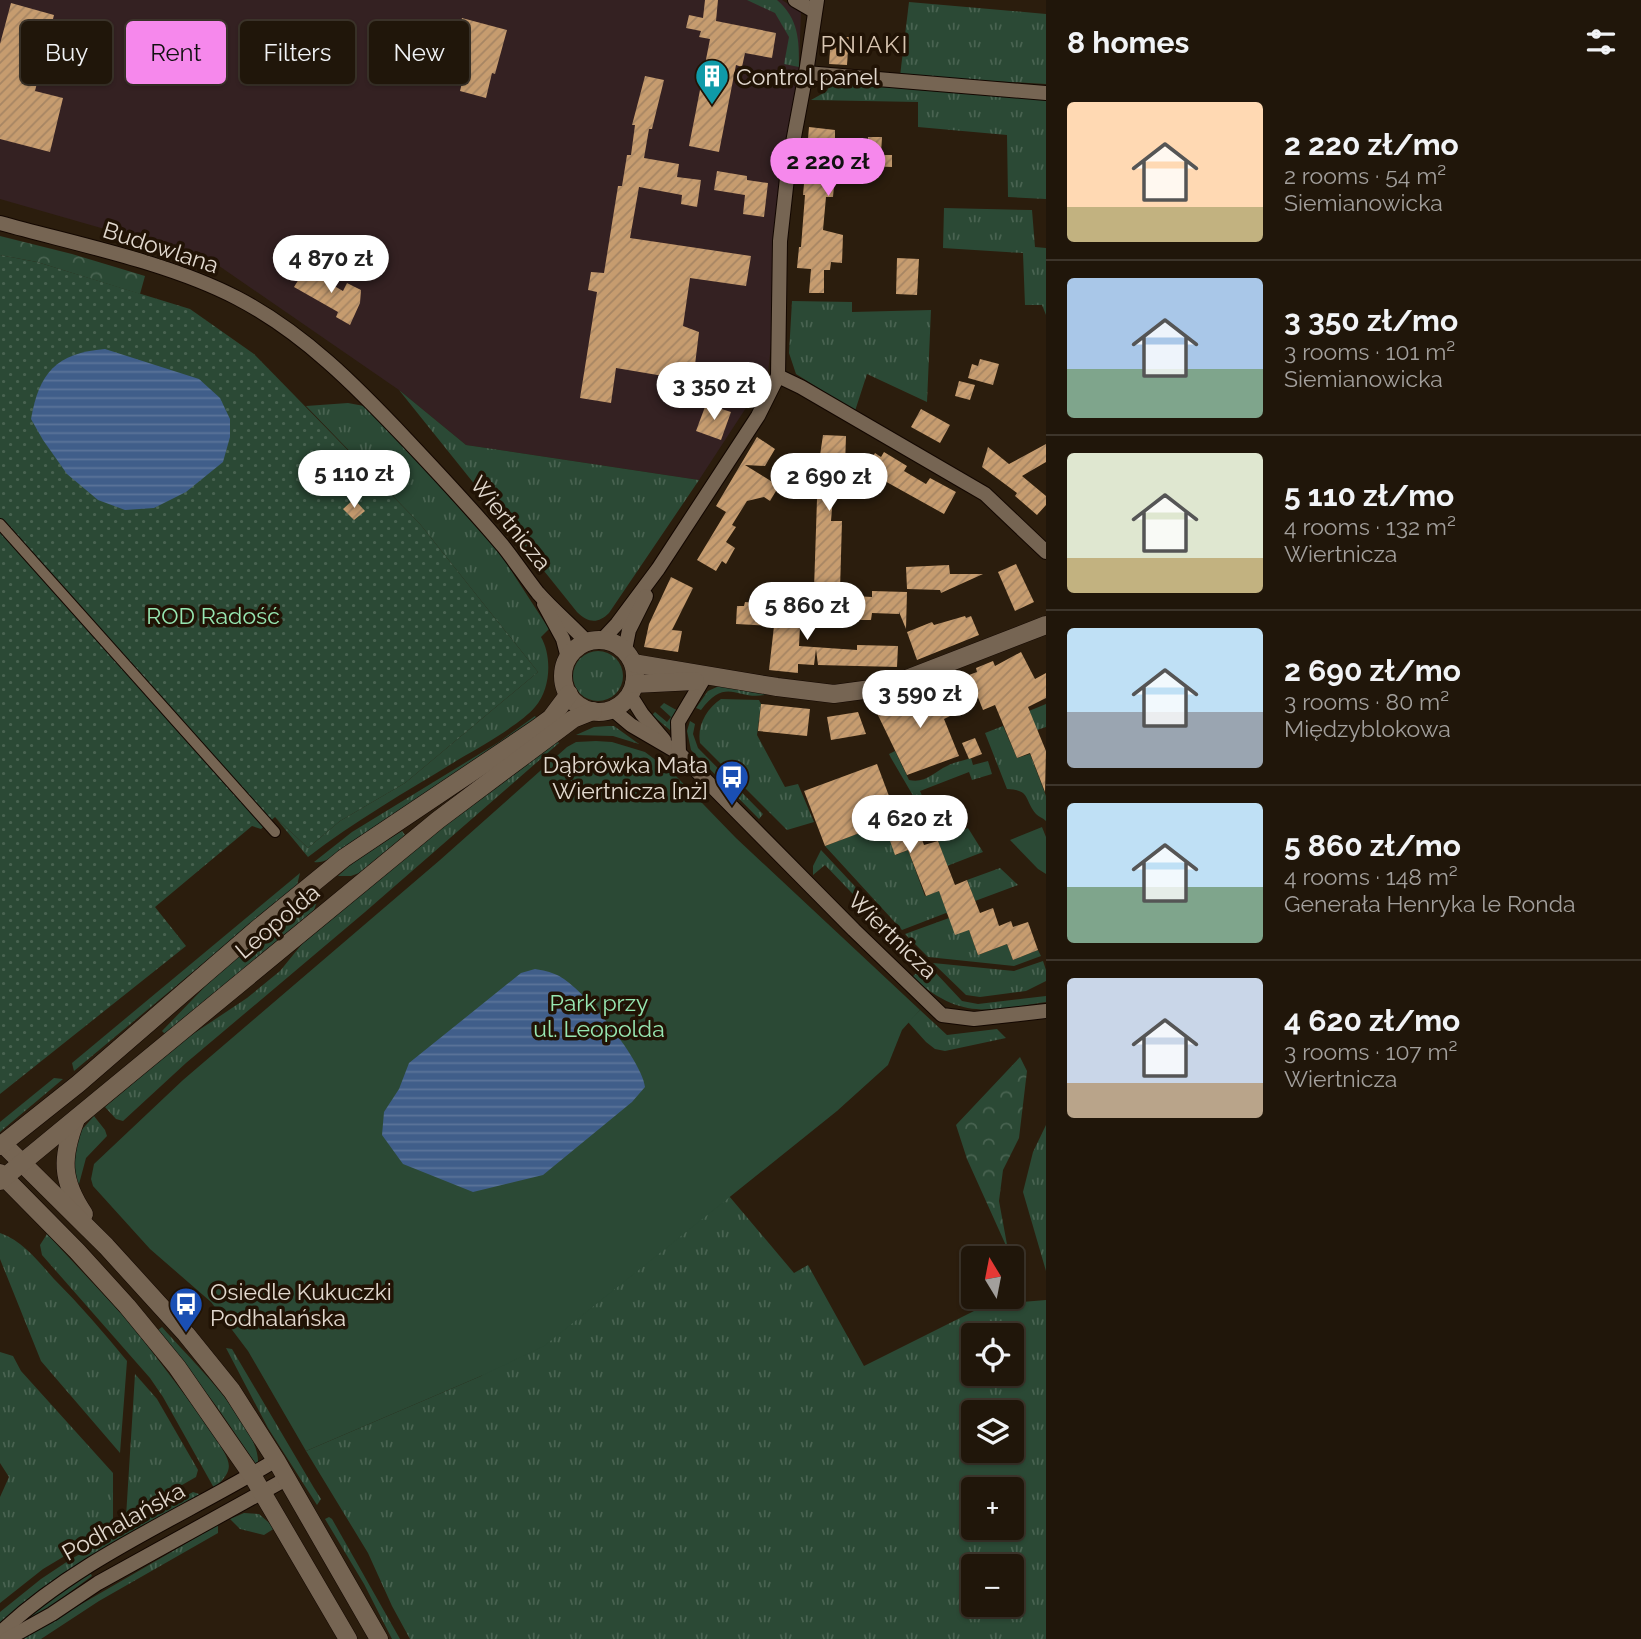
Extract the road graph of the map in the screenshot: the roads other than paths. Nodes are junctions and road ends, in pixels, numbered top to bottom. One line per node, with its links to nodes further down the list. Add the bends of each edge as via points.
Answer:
1 (795, 0): 2 (street)
2 (816, 5): 3 (street)
3 (806, 74): 4 (street); 6 (street, via 780,241)
4 (1046, 93)
5 (0, 223): 7 (street, Budowlana, via 201,281 238,298 329,360)
6 (778, 376): 9 (street, via 985,494); 10 (street, via 758,416)
7 (361, 391): 11 (street, Wiertnicza, via 456,492)
8 (0, 524): 23 (street)
9 (1046, 552)
10 (658, 569): 13 (street, via 617,624); 14 (street, via 629,630)
11 (539, 593): 13 (street, Wiertnicza); 15 (street, Wiertnicza, via 564,639)
12 (1046, 625): 16 (street, via 886,687 834,694)
13 (594, 641): 14 (street, via 619,645); 15 (street)
14 (629, 657): 16 (street); 18 (street)
15 (568, 658): 19 (street, via 564,682)
16 (722, 678): 17 (street)
17 (703, 680): 18 (street); 22 (street, via 678,722)
18 (632, 689): 20 (street, via 622,704); 22 (street, Wiertnicza, via 642,714)
19 (569, 694): 21 (street, via 580,706); 24 (street, Leopolda, via 551,718)
20 (612, 709): 21 (street); 22 (street, Wiertnicza)
21 (593, 710): 25 (street, Leopolda, via 510,765)
22 (675, 750): 26 (street, Wiertnicza, via 942,1014 974,1019)
23 (275, 832)
24 (318, 879): 25 (street); 28 (street, Leopolda)
25 (338, 902): 27 (street, Leopolda)
26 (1046, 1011)
27 (76, 1119): 29 (street, Leopolda); 31 (street, via 65,1158 67,1184)
28 (2, 1145): 29 (street)
29 (21, 1164): 30 (street, Leopolda); 31 (street)
30 (1, 1177): 33 (street, via 77,1251 151,1334)
31 (106, 1246): 32 (street, via 232,1391)
32 (276, 1460): 33 (street, Podhalańska); 34 (street)
33 (252, 1475): 35 (street); 36 (street, Podhalańska, via 68,1577)
34 (286, 1479): 35 (street, Podhalańska); 39 (street)
35 (262, 1492): 37 (street, Podhalańska); 38 (street)
36 (0, 1633)
37 (7, 1639)
38 (348, 1639)
39 (379, 1639)

